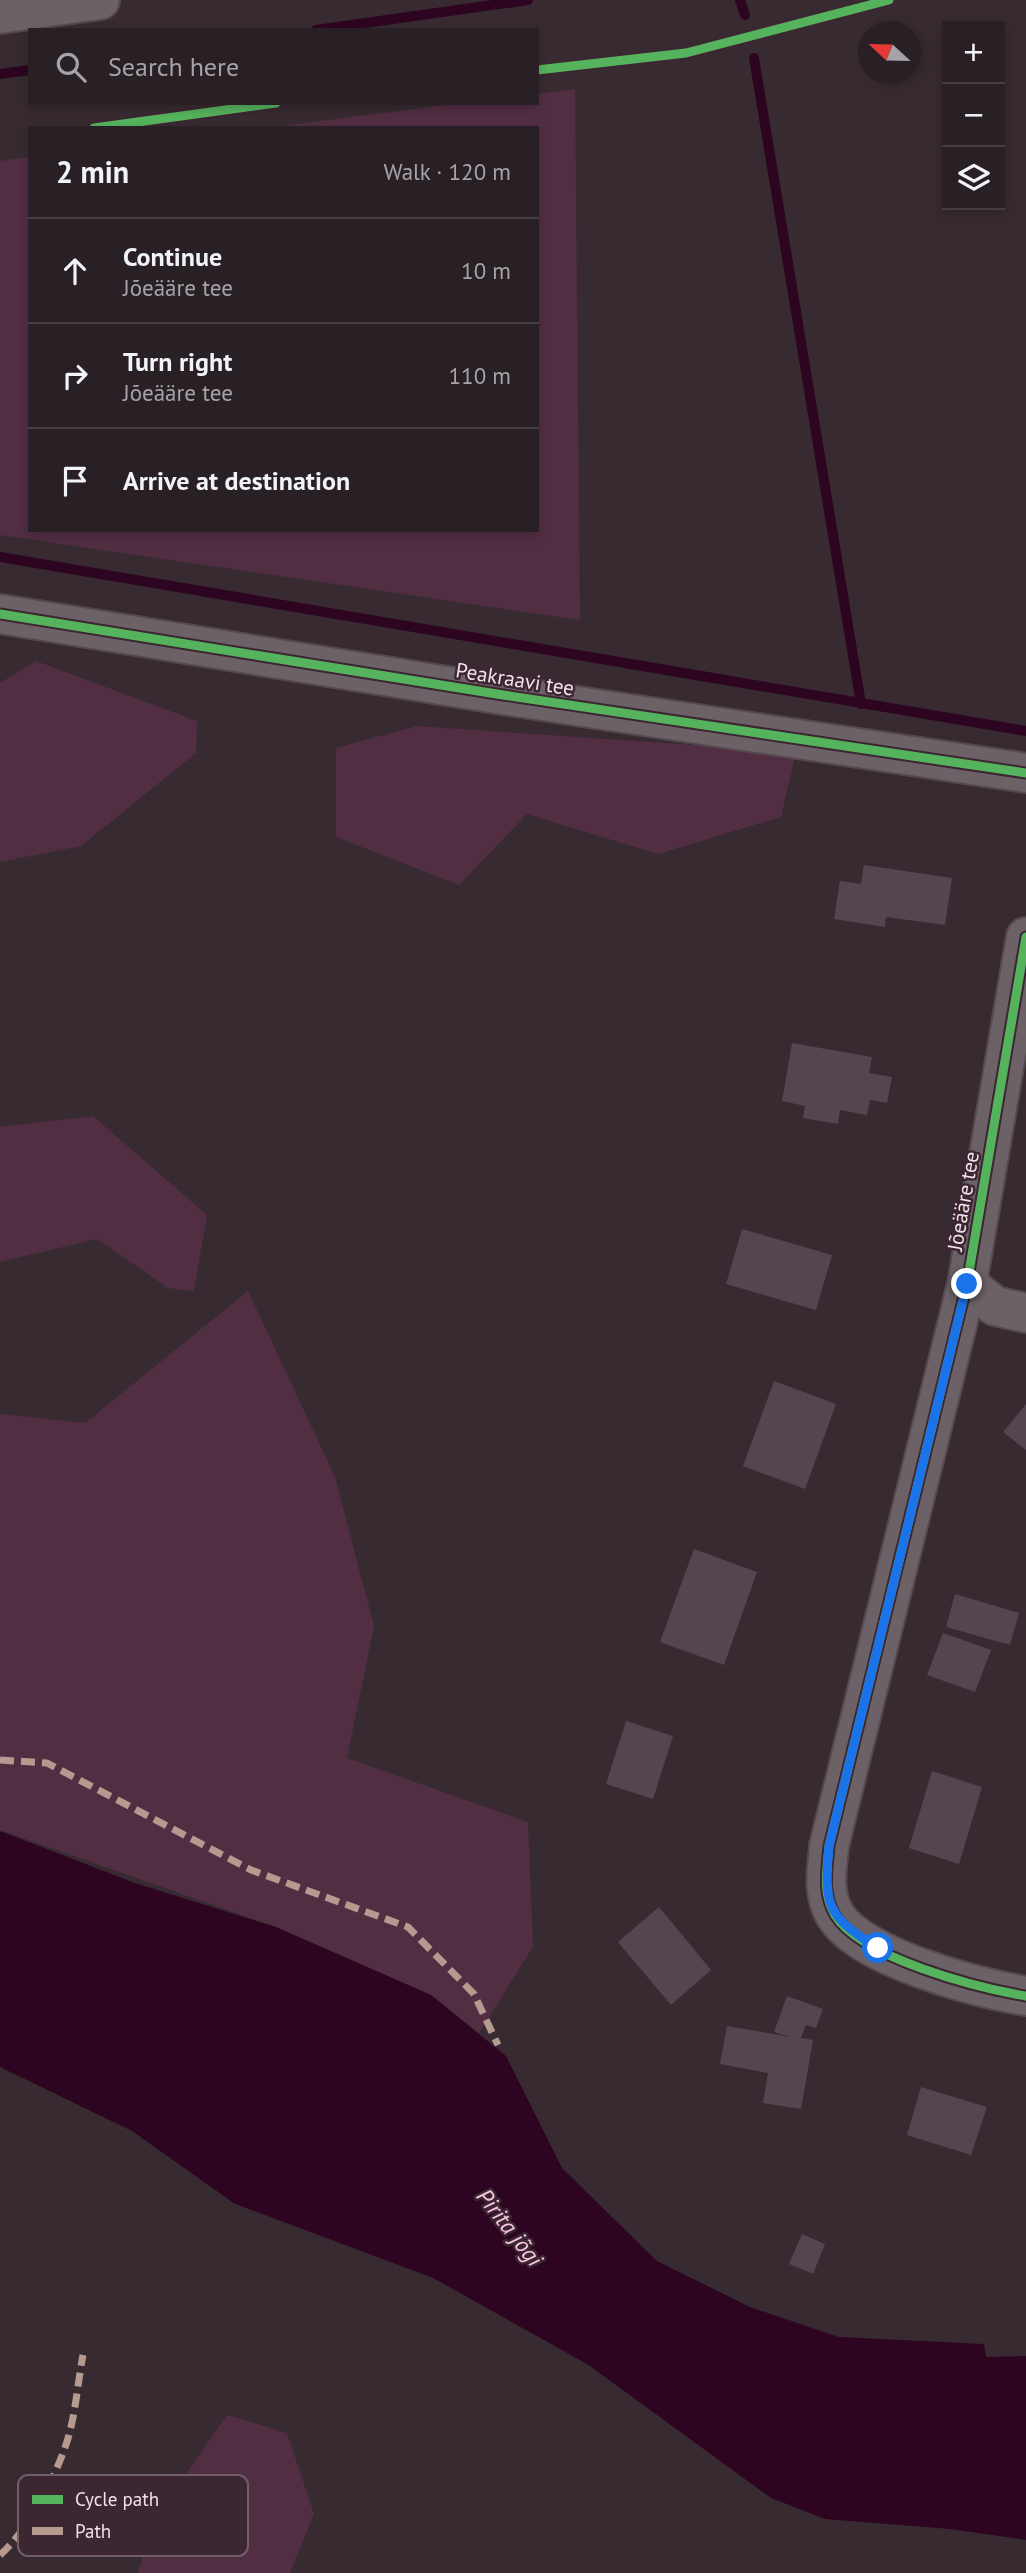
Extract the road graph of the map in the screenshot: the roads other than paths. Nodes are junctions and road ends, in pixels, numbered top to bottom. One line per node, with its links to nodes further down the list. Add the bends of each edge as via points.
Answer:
1 (100, 0): 2 (street)
2 (0, 14)
3 (0, 614): 4 (street, Peakraavi tee)
4 (1026, 773)
5 (1026, 937): 6 (street, Jõeääre tee)
6 (967, 1284): 7 (street, via 995,1306); 8 (street, Jõeääre tee, via 829,1846 825,1888 835,1915 878,1948 926,1970)
7 (1026, 1313)
8 (1026, 1996)

